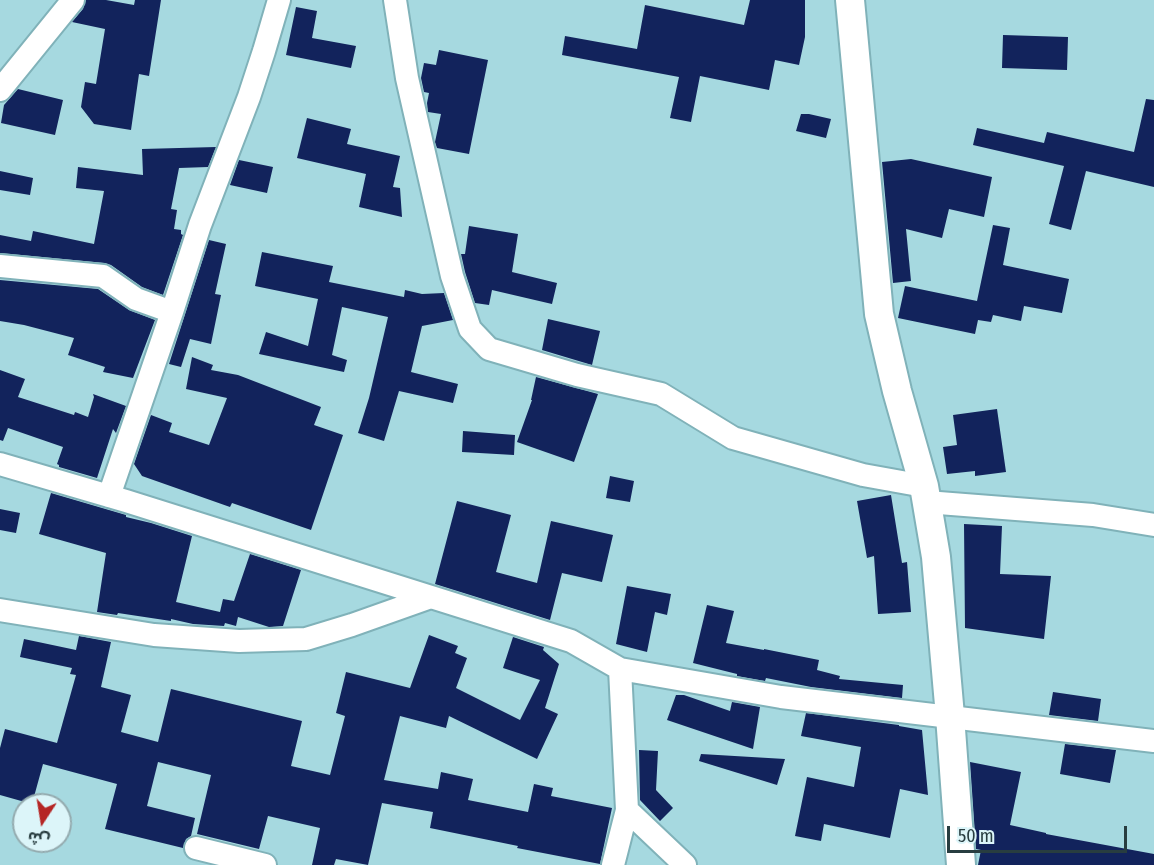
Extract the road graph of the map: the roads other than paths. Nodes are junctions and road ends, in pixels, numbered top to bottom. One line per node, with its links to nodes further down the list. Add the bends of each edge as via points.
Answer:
1 (73, 0): 5 (street)
2 (279, 0): 7 (street, via 249,98 200,225)
3 (395, 0): 9 (street, via 407,78 452,276 470,329 489,350 661,394 733,438)
4 (850, 0): 9 (street, via 879,314)
5 (0, 90)
6 (0, 266): 7 (street, via 103,276 136,299)
7 (172, 312): 10 (street)
8 (0, 464): 10 (street)
9 (925, 494): 11 (street); 15 (street, via 936,557)
10 (109, 496): 12 (street)
11 (1154, 525)
12 (431, 597): 13 (street, via 306,639 239,641 154,635); 14 (street, via 571,641)
13 (0, 610)
14 (620, 669): 15 (street, via 781,697); 17 (street)
15 (950, 716): 16 (street); 22 (street)
16 (1154, 741)
17 (627, 810): 20 (street); 21 (street)
18 (196, 848): 19 (street)
19 (265, 865)
20 (613, 865)
21 (685, 865)
22 (961, 865)

